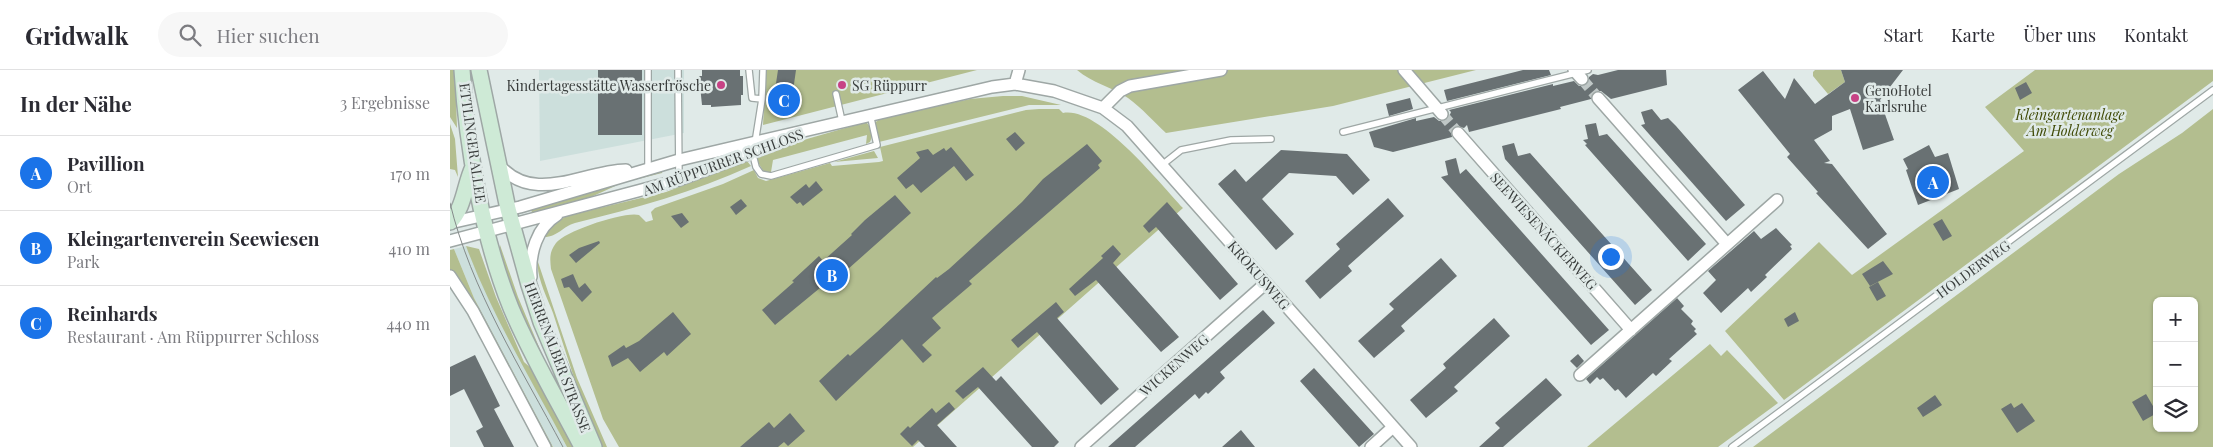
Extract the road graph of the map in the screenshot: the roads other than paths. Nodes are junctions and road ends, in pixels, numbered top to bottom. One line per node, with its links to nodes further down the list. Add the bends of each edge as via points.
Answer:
1 (462, 70): 29 (main road, ETTLINGER ALLEE)
2 (478, 70): 27 (main road, ETTLINGER ALLEE)
3 (648, 70): 30 (lane)
4 (678, 70): 26 (lane)
5 (749, 70): 15 (lane, via 752,98)
6 (763, 70): 15 (lane)
7 (1019, 70): 11 (street)
8 (1221, 70): 16 (street, via 1130,86)
9 (1404, 70): 17 (street)
10 (1580, 73): 17 (lane)
11 (1015, 84): 16 (street, AM RÜPPURRER SCHLOSS, via 1054,91); 18 (street, AM RÜPPURRER SCHLOSS)
12 (2213, 90): 53 (lane, HOLDERWEG)
13 (836, 94): 19 (lane)
14 (1598, 98): 40 (street)
15 (762, 99): 24 (lane)
16 (1103, 108): 28 (street, KROKUSWEG, via 1127,126)
17 (1439, 111): 21 (lane)
18 (870, 114): 19 (street, AM RÜPPURRER SCHLOSS); 25 (lane, via 877,145 771,176 761,174)
19 (842, 121): 20 (street, AM RÜPPURRER SCHLOSS)
20 (825, 125): 24 (street, AM RÜPPURRER SCHLOSS); 25 (street, AM RÜPPURRER SCHLOSS)
21 (1343, 132)
22 (1458, 133): 44 (street, SEEWIESENÄCKERWEG)
23 (1271, 139): 28 (lane, via 1231,140 1181,150)
24 (755, 141): 25 (lane); 26 (street, AM RÜPPURRER SCHLOSS)
25 (751, 154): 31 (street, AM RÜPPURRER SCHLOSS)
26 (679, 160): 30 (street, AM RÜPPURRER SCHLOSS); 31 (lane)
27 (497, 163): 30 (street, AM RÜPPURRER SCHLOSS, via 506,172 534,186 548,186 608,170); 33 (main road, ETTLINGER ALLEE)
28 (1162, 165): 42 (street, KROKUSWEG)
29 (474, 166): 35 (main road, ETTLINGER ALLEE); 36 (main road, via 462,205)
30 (648, 169): 33 (street, AM RÜPPURRER SCHLOSS)
31 (679, 180): 34 (street, AM RÜPPURRER SCHLOSS)
32 (1777, 200): 40 (street)
33 (508, 209): 35 (street, AM RÜPPURRER SCHLOSS); 37 (main road, HERRENALBER STRASSE)
34 (563, 212): 37 (street, AM RÜPPURRER SCHLOSS); 43 (street, AM RÜPPURRER SCHLOSS, via 548,220 534,246 530,268)
35 (484, 215): 36 (street, AM RÜPPURRER SCHLOSS); 38 (main road, HERRENALBER STRASSE)
36 (450, 223)
37 (512, 226): 38 (street, AM RÜPPURRER SCHLOSS); 43 (main road, HERRENALBER STRASSE)
38 (488, 232): 39 (street, AM RÜPPURRER SCHLOSS); 48 (main road, HERRENALBER STRASSE, via 511,308)
39 (450, 241)
40 (1727, 244): 44 (street)
41 (450, 276): 47 (street, via 473,311)
42 (1266, 284): 46 (street, KROKUSWEG); 50 (street, WICKENWEG)
43 (532, 295): 49 (main road, HERRENALBER STRASSE)
44 (1631, 330): 45 (street)
45 (1580, 375)
46 (1393, 427): 51 (street); 52 (street, KROKUSWEG)
47 (545, 447)
48 (582, 447)
49 (594, 447)
50 (1081, 447)
51 (1370, 447)
52 (1411, 447)
53 (1732, 447)

